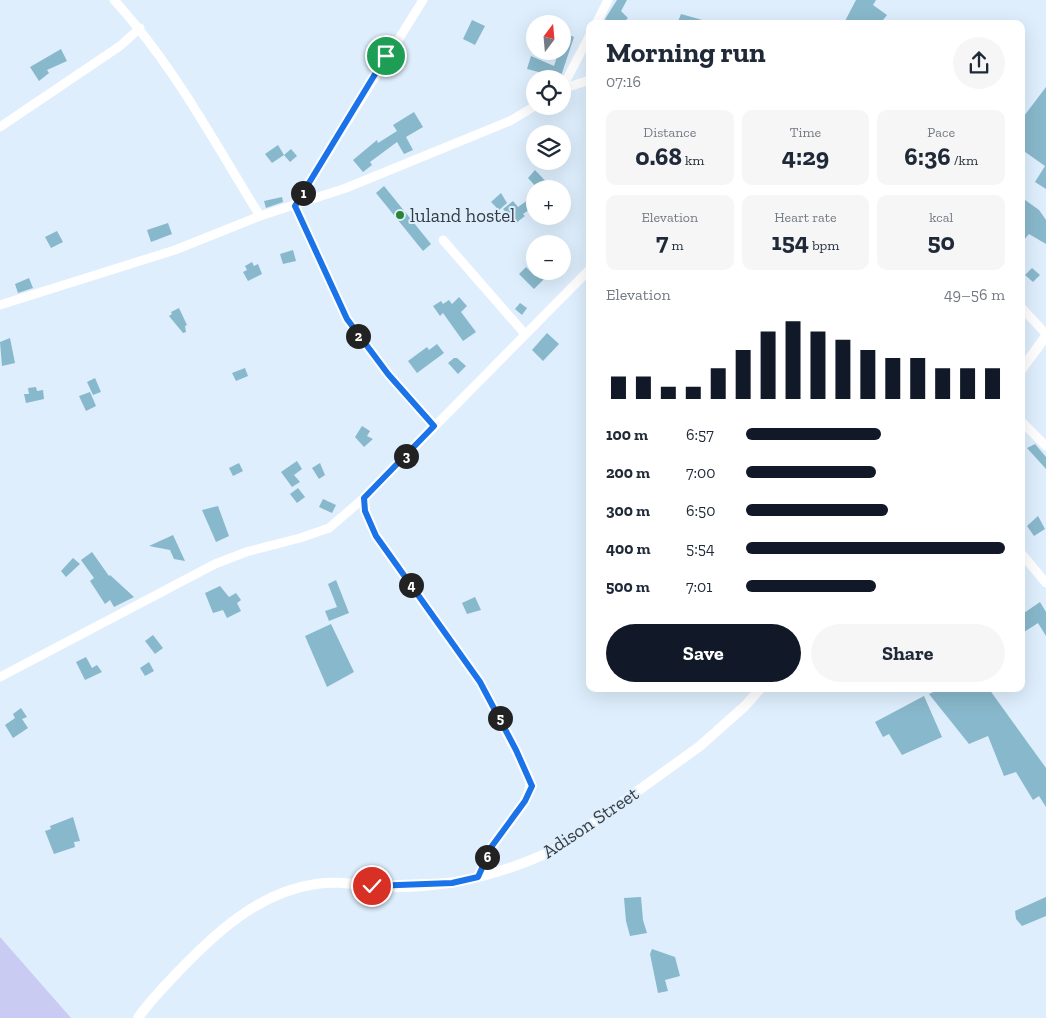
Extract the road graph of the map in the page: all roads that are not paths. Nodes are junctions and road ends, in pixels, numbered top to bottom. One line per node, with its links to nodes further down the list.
1 (114, 0): 5 (street)
2 (423, 0): 12 (street)
3 (608, 0): 4 (street)
4 (598, 20)
5 (140, 28): 11 (street); 13 (street)
6 (586, 43): 7 (street)
7 (571, 71)
8 (586, 81): 9 (street)
9 (571, 85)
10 (526, 111): 12 (street)
11 (0, 127)
12 (295, 206): 13 (street); 22 (street)
13 (260, 216): 16 (street)
14 (443, 240): 18 (street)
15 (586, 273): 18 (street)
16 (0, 305)
17 (1025, 311): 19 (street)
18 (525, 334): 22 (street)
19 (1046, 335): 20 (street)
20 (1025, 364)
21 (1025, 425): 23 (street)
22 (434, 426): 24 (street)
23 (1046, 446)
24 (364, 498): 27 (street); 29 (street)
25 (1025, 558): 26 (street)
26 (1046, 583)
27 (0, 677)
28 (757, 692): 29 (street, Adison Street)
29 (478, 877): 30 (street, Adison Street)
30 (138, 1018)

